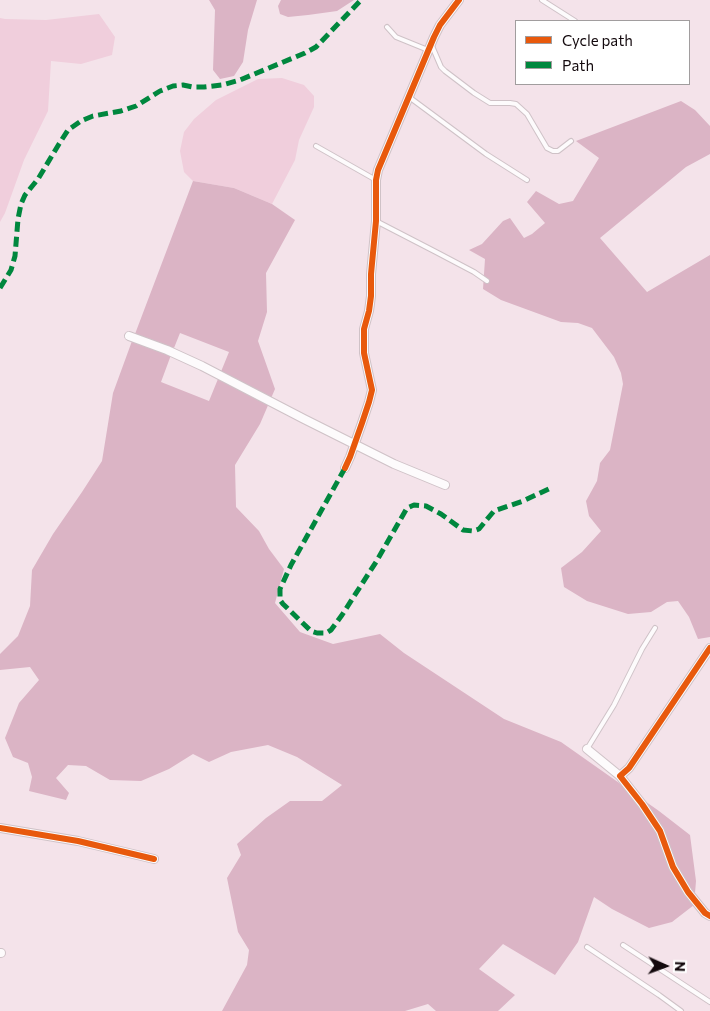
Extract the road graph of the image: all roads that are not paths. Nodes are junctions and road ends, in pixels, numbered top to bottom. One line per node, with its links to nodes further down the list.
1 (459, 0): 5 (street)
2 (542, 0): 3 (lane)
3 (573, 20)
4 (387, 27): 5 (lane)
5 (430, 47): 6 (street); 7 (lane)
6 (409, 97): 9 (street); 10 (lane)
7 (571, 141)
8 (316, 146): 9 (lane)
9 (376, 180): 11 (street)
10 (526, 180)
11 (376, 221): 12 (lane); 14 (street)
12 (487, 281)
13 (129, 336): 14 (street)
14 (355, 444): 15 (street); 16 (street)
15 (345, 468)
16 (445, 484)
17 (655, 628): 19 (lane)
18 (710, 648): 20 (street)
19 (588, 749): 20 (street)
20 (620, 776): 23 (street)
21 (0, 828): 22 (street)
22 (154, 859)
23 (710, 916)
24 (623, 945): 26 (lane)
25 (587, 947): 27 (lane)
26 (710, 1002)
27 (681, 1011)

